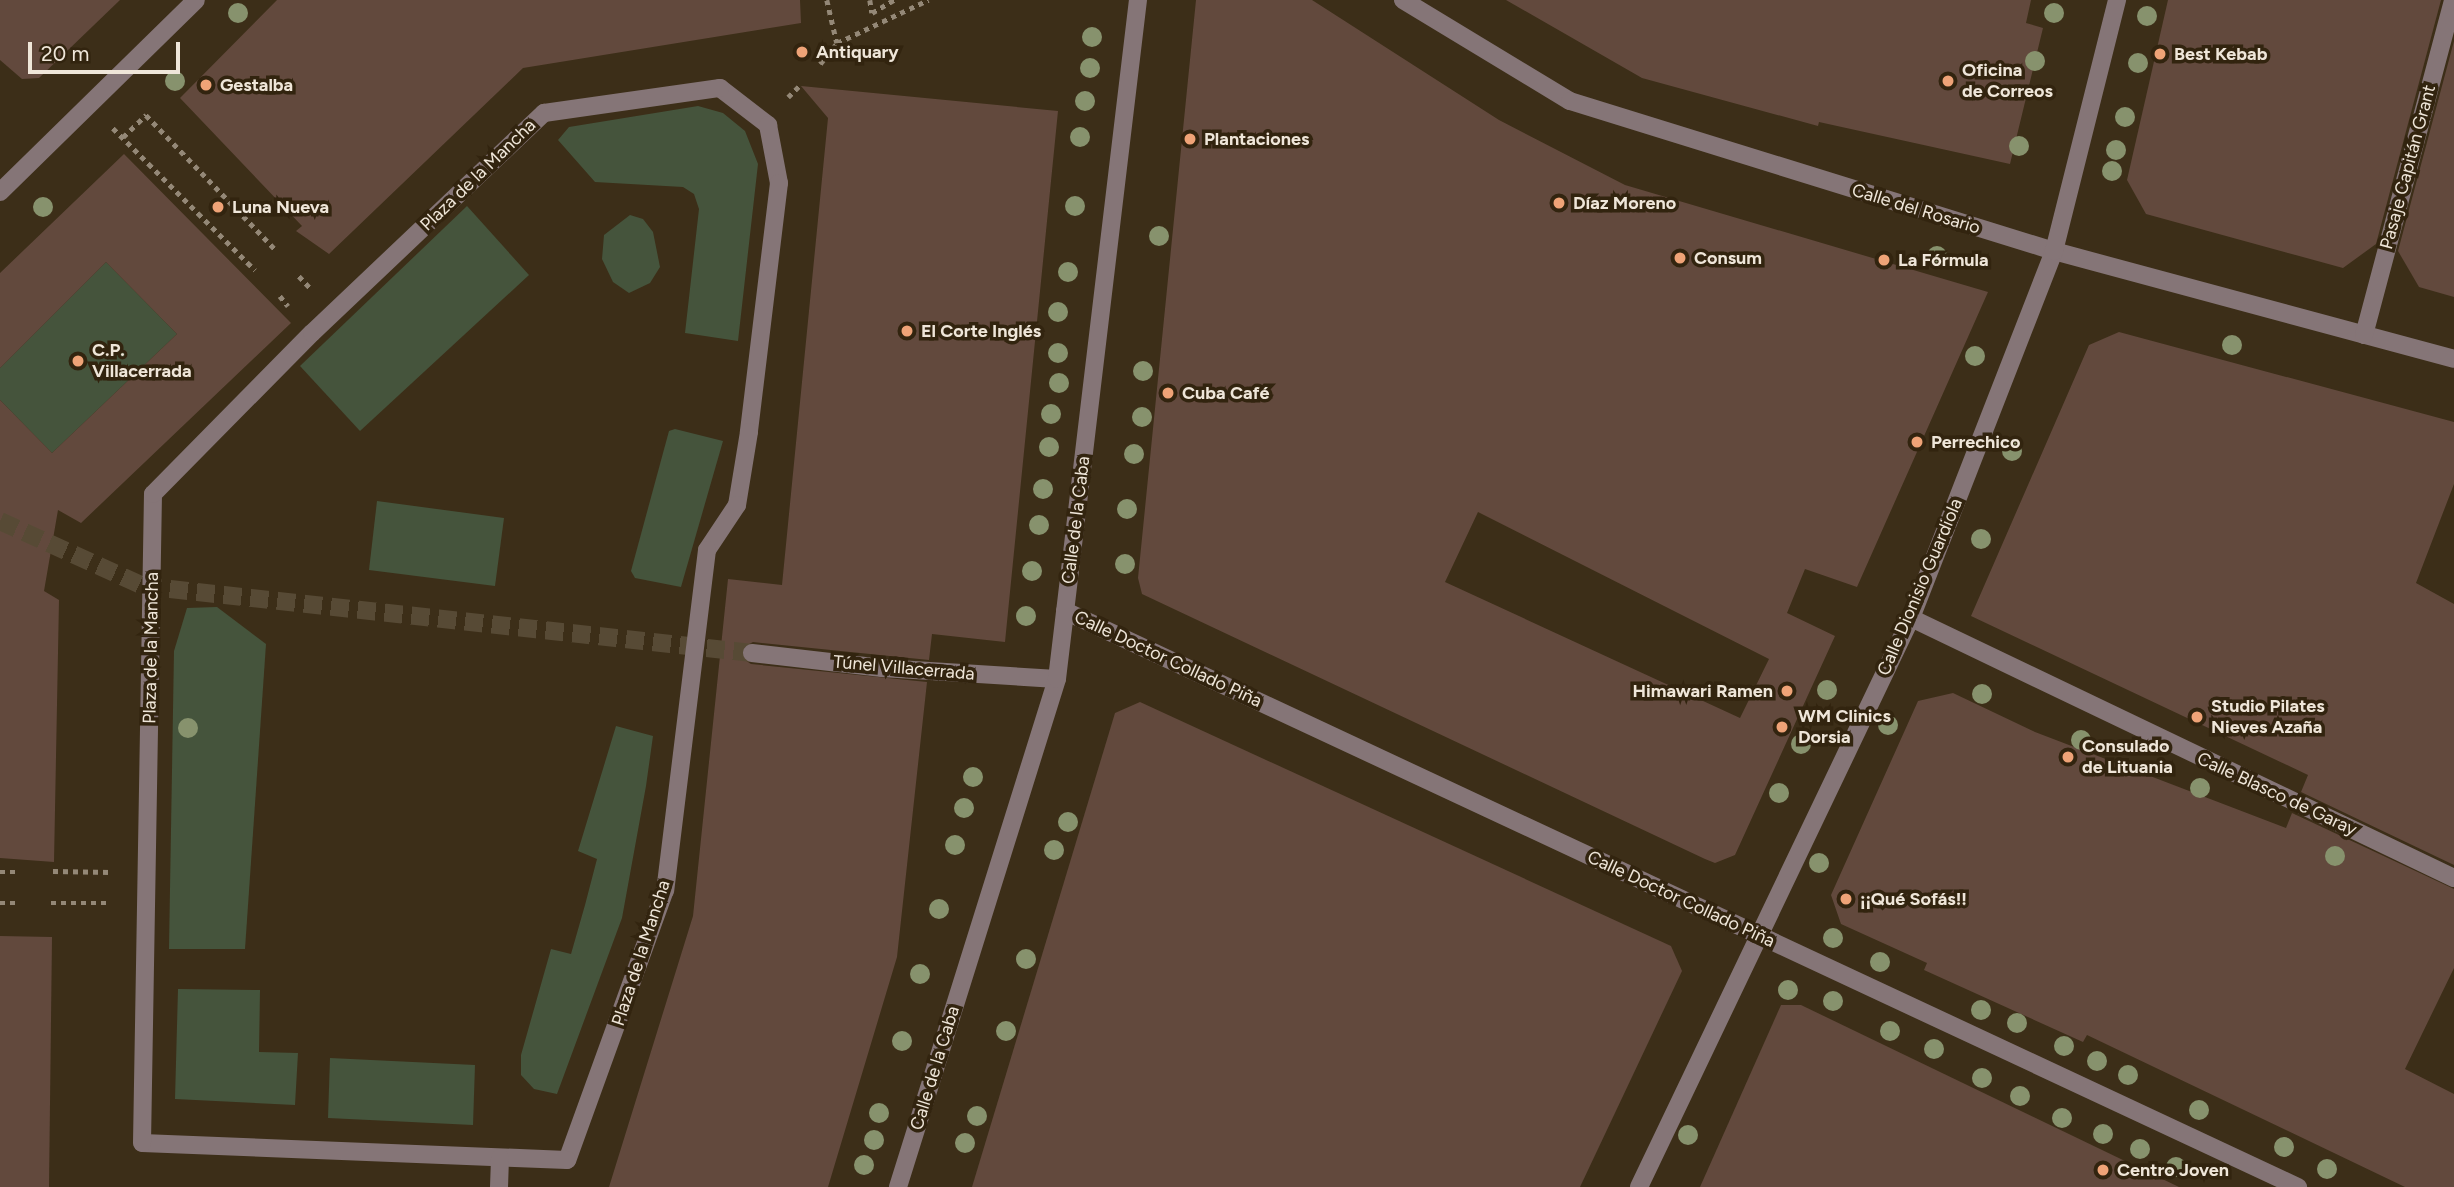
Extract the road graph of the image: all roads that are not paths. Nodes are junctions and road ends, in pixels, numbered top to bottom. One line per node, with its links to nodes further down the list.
1 (196, 0): 6 (street)
2 (1138, 0): 10 (street, Calle de la Caba)
3 (1403, 0): 7 (street, Calle del Rosario)
4 (2117, 0): 7 (street, Calle Dionisio Guardiola)
5 (2453, 0): 8 (street, Pasaje Capitán Grant)
6 (0, 192)
7 (2054, 251): 8 (street, Calle del Rosario); 11 (street, Calle Dionisio Guardiola)
8 (2364, 335): 9 (street, Calle del Rosario)
9 (2454, 359)
10 (1065, 611): 13 (street, Calle de la Caba); 15 (street, Calle Doctor Collado Piña)
11 (1911, 618): 14 (street, Calle Blasco de Garay); 15 (street, Calle Dionisio Guardiola)
12 (752, 653): 13 (street, Túnel Villacerrada)
13 (1057, 679): 18 (street, Calle de la Caba)
14 (2454, 878)
15 (1757, 934): 19 (street, Calle Dionisio Guardiola); 20 (street, Calle Doctor Collado Piña)
16 (500, 1158): 16 (street, Plaza de la Mancha); 17 (street)
17 (499, 1187)
18 (898, 1187)
19 (1639, 1187)
20 (2298, 1187)

